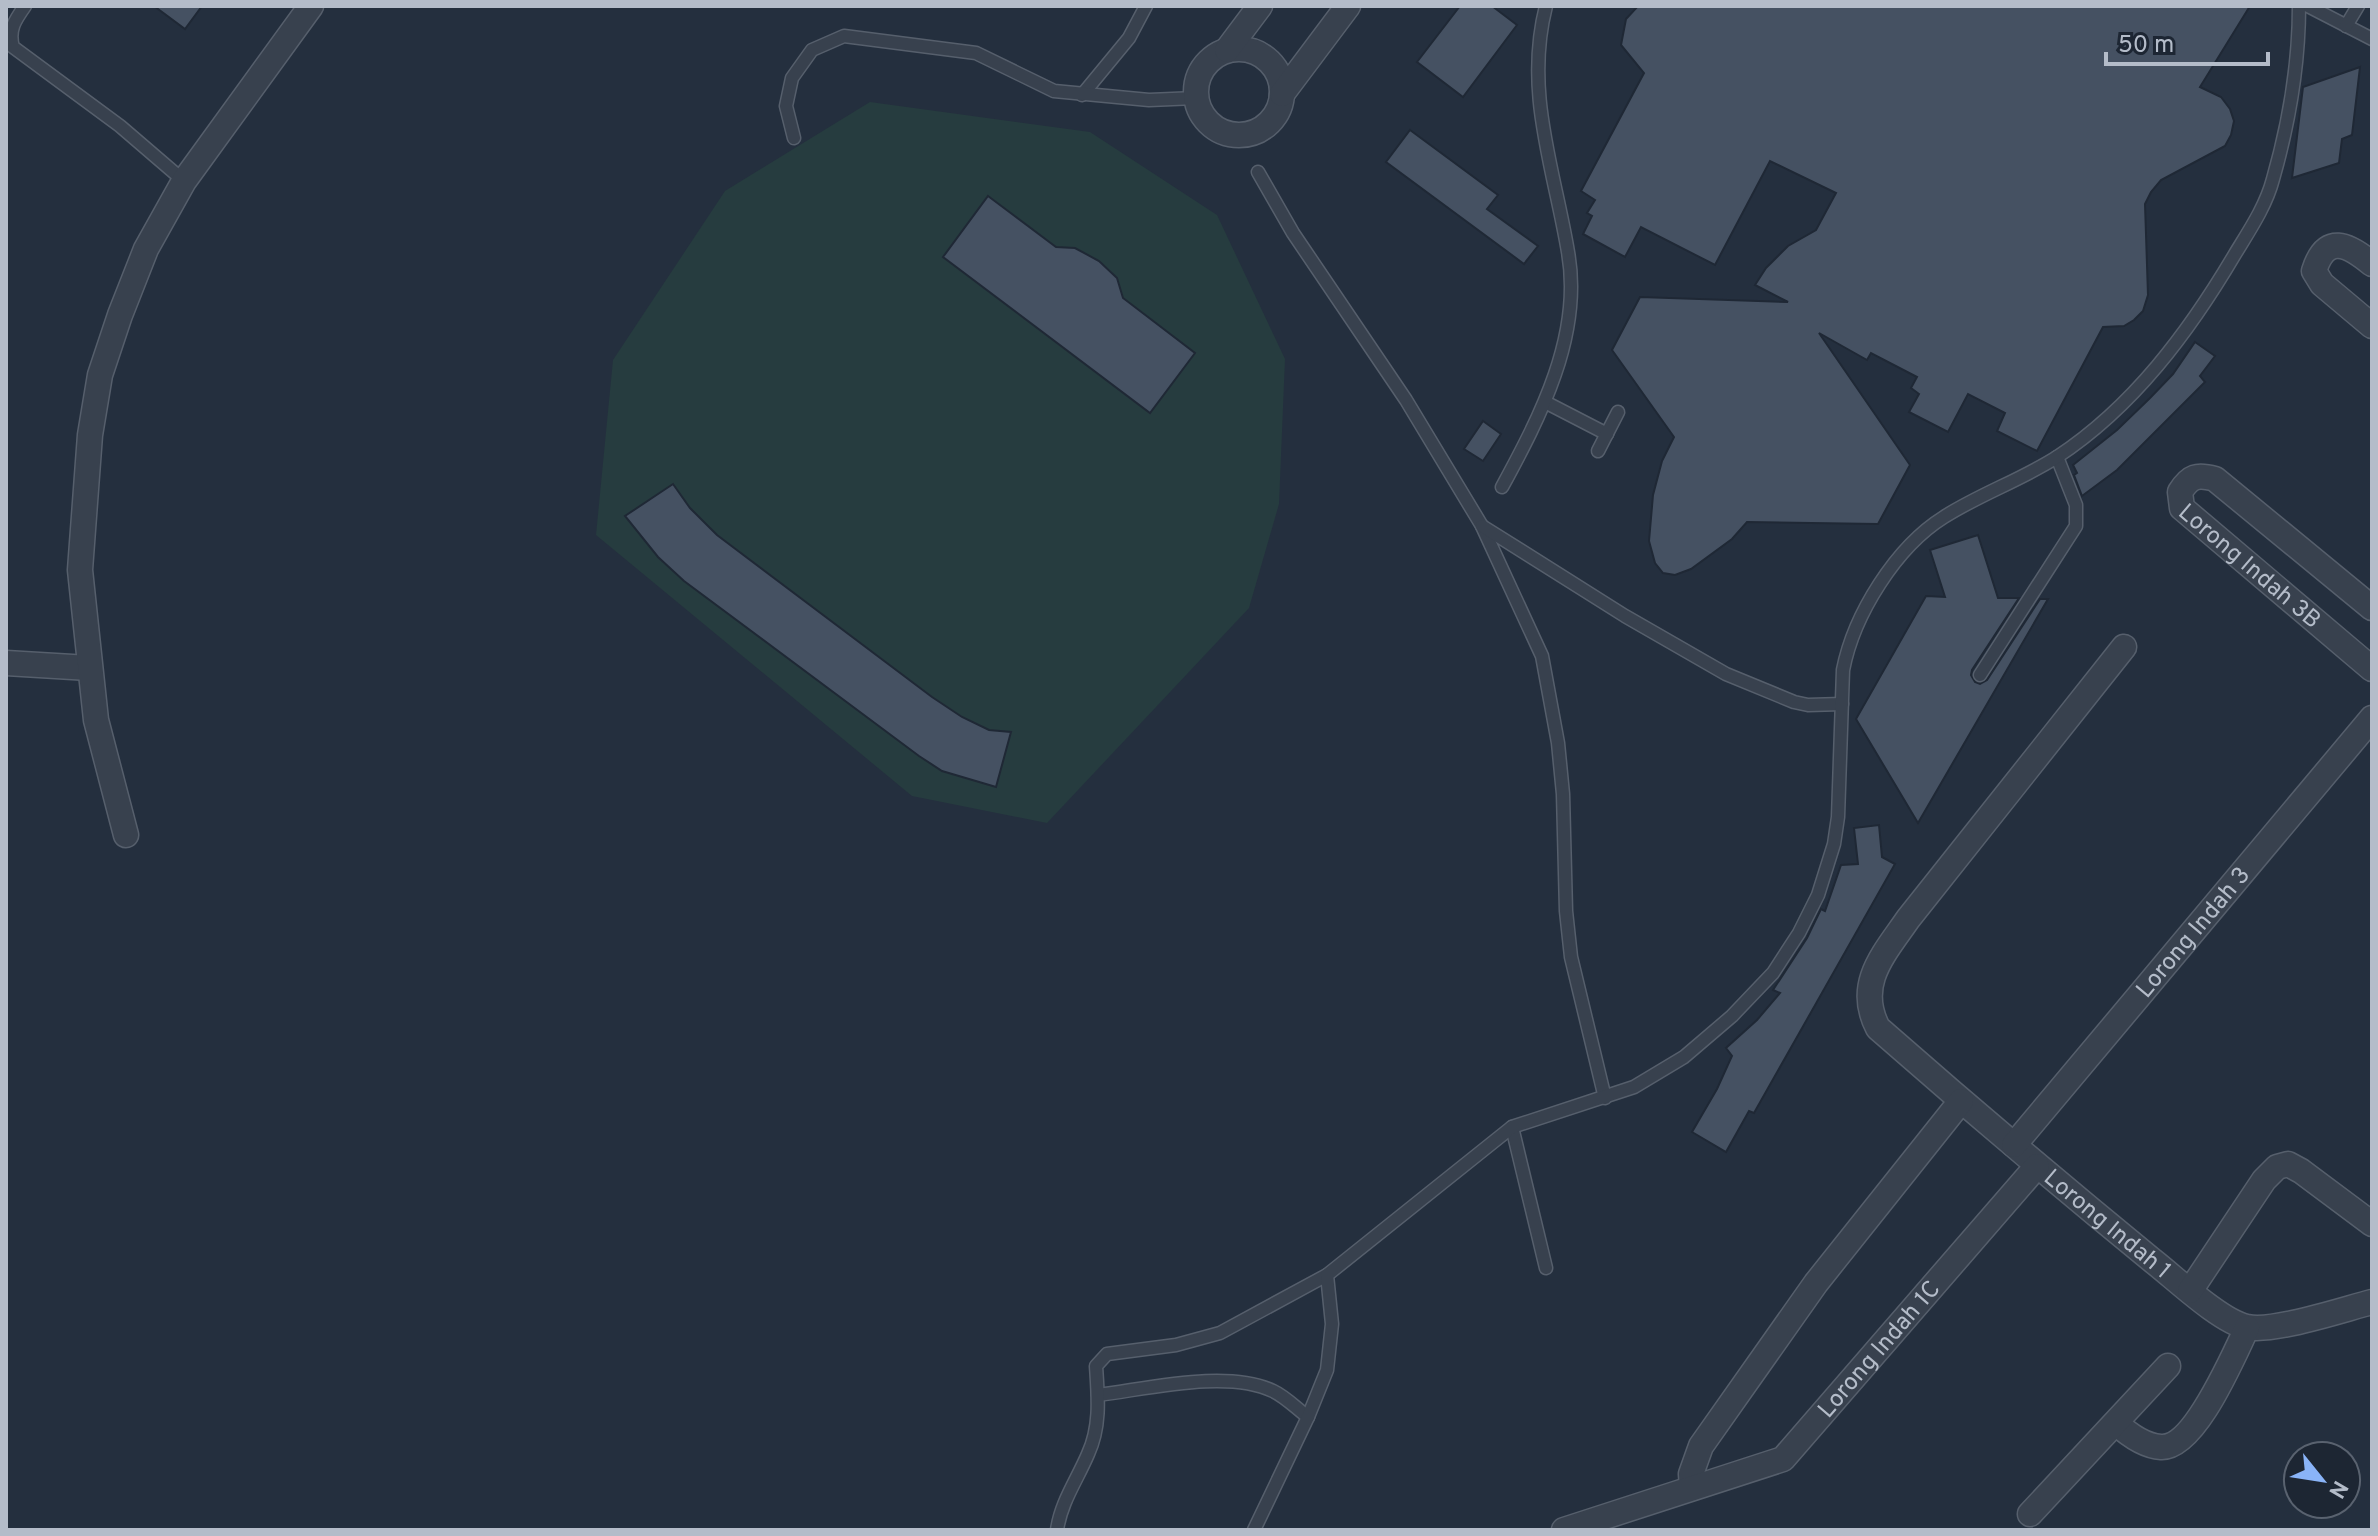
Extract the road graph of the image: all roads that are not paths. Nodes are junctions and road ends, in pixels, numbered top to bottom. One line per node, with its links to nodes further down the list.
1 (25, 6): 18 (lane)
2 (311, 6): 18 (street)
3 (1146, 6): 14 (lane)
4 (1260, 6): 12 (street)
5 (1348, 6): 13 (street)
6 (1546, 6): 21 (lane)
7 (2299, 6): 25 (lane)
8 (2308, 6): 10 (lane)
9 (2358, 6): 10 (lane)
10 (2346, 26): 11 (lane)
11 (2372, 39)
12 (1227, 50): 13 (street); 15 (street)
13 (1282, 94): 15 (street)
14 (1082, 95): 15 (lane); 16 (lane)
15 (1196, 98)
16 (794, 138)
17 (1258, 172): 27 (lane)
18 (184, 181): 31 (street)
19 (2372, 264): 20 (street)
20 (2372, 326)
21 (1545, 402): 23 (lane); 26 (lane)
22 (1618, 412): 23 (lane)
23 (1607, 434): 24 (lane)
24 (1598, 451)
25 (2057, 457): 33 (lane); 34 (lane)
26 (1502, 487)
27 (1482, 526): 34 (lane); 37 (lane)
28 (2372, 608): 32 (street, Lorong Indah 3B)
29 (2124, 647): 38 (street, Lorong Indah 1)
30 (6, 663): 31 (street)
31 (89, 668): 36 (street)
32 (2372, 669)
33 (1980, 675)
34 (1842, 704): 37 (lane)
35 (2372, 718): 40 (street, Lorong Indah 3)
36 (126, 835)
37 (1605, 1098): 39 (lane)
38 (1961, 1101): 40 (street, Lorong Indah 1); 52 (street)
39 (1512, 1127): 43 (lane); 44 (lane)
40 (2014, 1145): 41 (street, Lorong Indah 1)
41 (2037, 1166): 45 (street, Lorong Indah 1); 52 (street, Lorong Indah 1C)
42 (2372, 1224): 45 (street)
43 (1546, 1268)
44 (1327, 1275): 49 (lane); 50 (lane)
45 (2190, 1291): 47 (street, Lorong Indah 1)
46 (2372, 1302): 47 (street)
47 (2247, 1328): 51 (street)
48 (2168, 1366): 51 (street)
49 (1098, 1395): 50 (lane); 54 (lane)
50 (1308, 1417): 55 (lane)
51 (2116, 1423): 53 (street)
52 (1692, 1488): 56 (street, Lorong Indah 1C)
53 (2030, 1514)
54 (1057, 1530)
55 (1254, 1530)
56 (1564, 1530)

